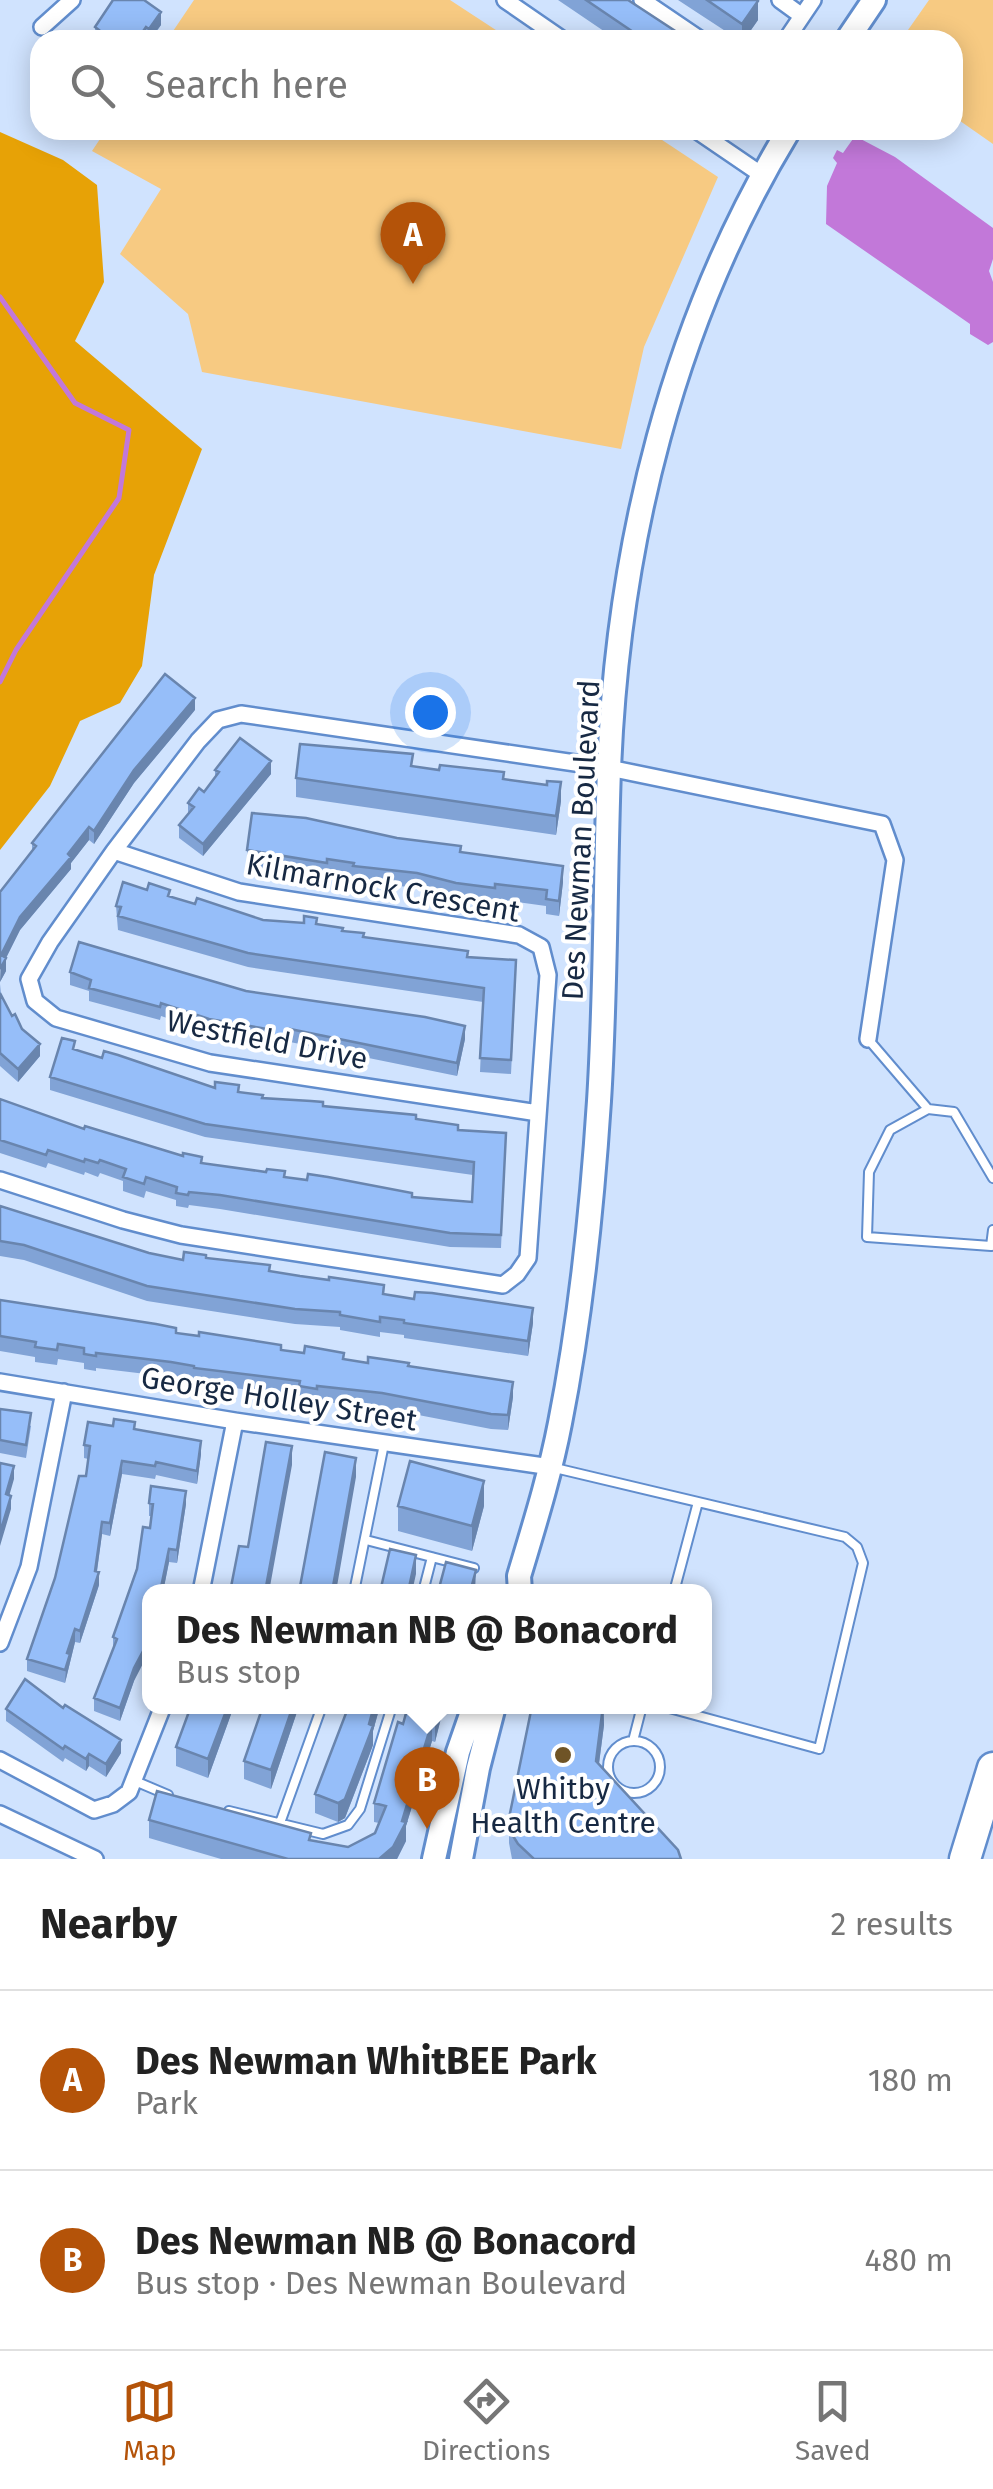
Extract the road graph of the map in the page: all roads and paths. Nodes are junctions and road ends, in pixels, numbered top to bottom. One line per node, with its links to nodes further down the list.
1 (72, 0): 8 (street)
2 (504, 0): 9 (street)
3 (642, 0): 10 (street)
4 (780, 0): 7 (street)
5 (813, 0): 7 (street)
6 (874, 0): 12 (street)
7 (802, 16): 11 (street)
8 (42, 26)
9 (548, 30)
10 (686, 30)
11 (793, 30)
12 (854, 30)
13 (711, 140): 15 (street)
14 (783, 140): 15 (street, Des Newman Boulevard)
15 (762, 175): 16 (street, Des Newman Boulevard)
16 (609, 768): 17 (street, Westfield Drive); 18 (street, Westfield Drive); 28 (street, Des Newman Boulevard)
17 (114, 852): 20 (street, Kilmarnock Crescent); 20 (street, Westfield Drive)
18 (868, 1039): 19 (lane)
19 (928, 1110): 21 (lane); 23 (lane)
20 (538, 1113): 22 (street)
21 (993, 1178)
22 (0, 1180)
23 (993, 1230)
24 (0, 1382): 25 (street, George Holley Street)
25 (64, 1392): 26 (street, George Holley Street); 38 (street)
26 (235, 1421): 27 (street, George Holley Street); 33 (street)
27 (384, 1444): 28 (street, George Holley Street); 30 (lane)
28 (550, 1467): 29 (lane); 36 (street, Des Newman Boulevard)
29 (698, 1502): 37 (lane); 45 (lane)
30 (366, 1540): 31 (lane); 34 (lane)
31 (432, 1557): 32 (lane); 35 (lane)
32 (474, 1568)
33 (203, 1584)
34 (356, 1584)
35 (426, 1584)
36 (517, 1584)
37 (676, 1584)
38 (0, 1643)
39 (160, 1714): 49 (street)
40 (319, 1714): 53 (lane)
41 (390, 1714): 53 (lane)
42 (471, 1714): 55 (street)
43 (492, 1714): 56 (street)
44 (640, 1714): 46 (lane)
45 (691, 1714)
46 (632, 1741): 46 (lane)
47 (0, 1760): 49 (street)
48 (993, 1768): 57 (highway)
49 (135, 1781): 50 (lane)
50 (172, 1797)
51 (218, 1809): 53 (lane)
52 (0, 1814): 54 (street)
53 (280, 1823)
54 (96, 1859)
55 (434, 1859)
56 (461, 1859)
57 (965, 1859)

